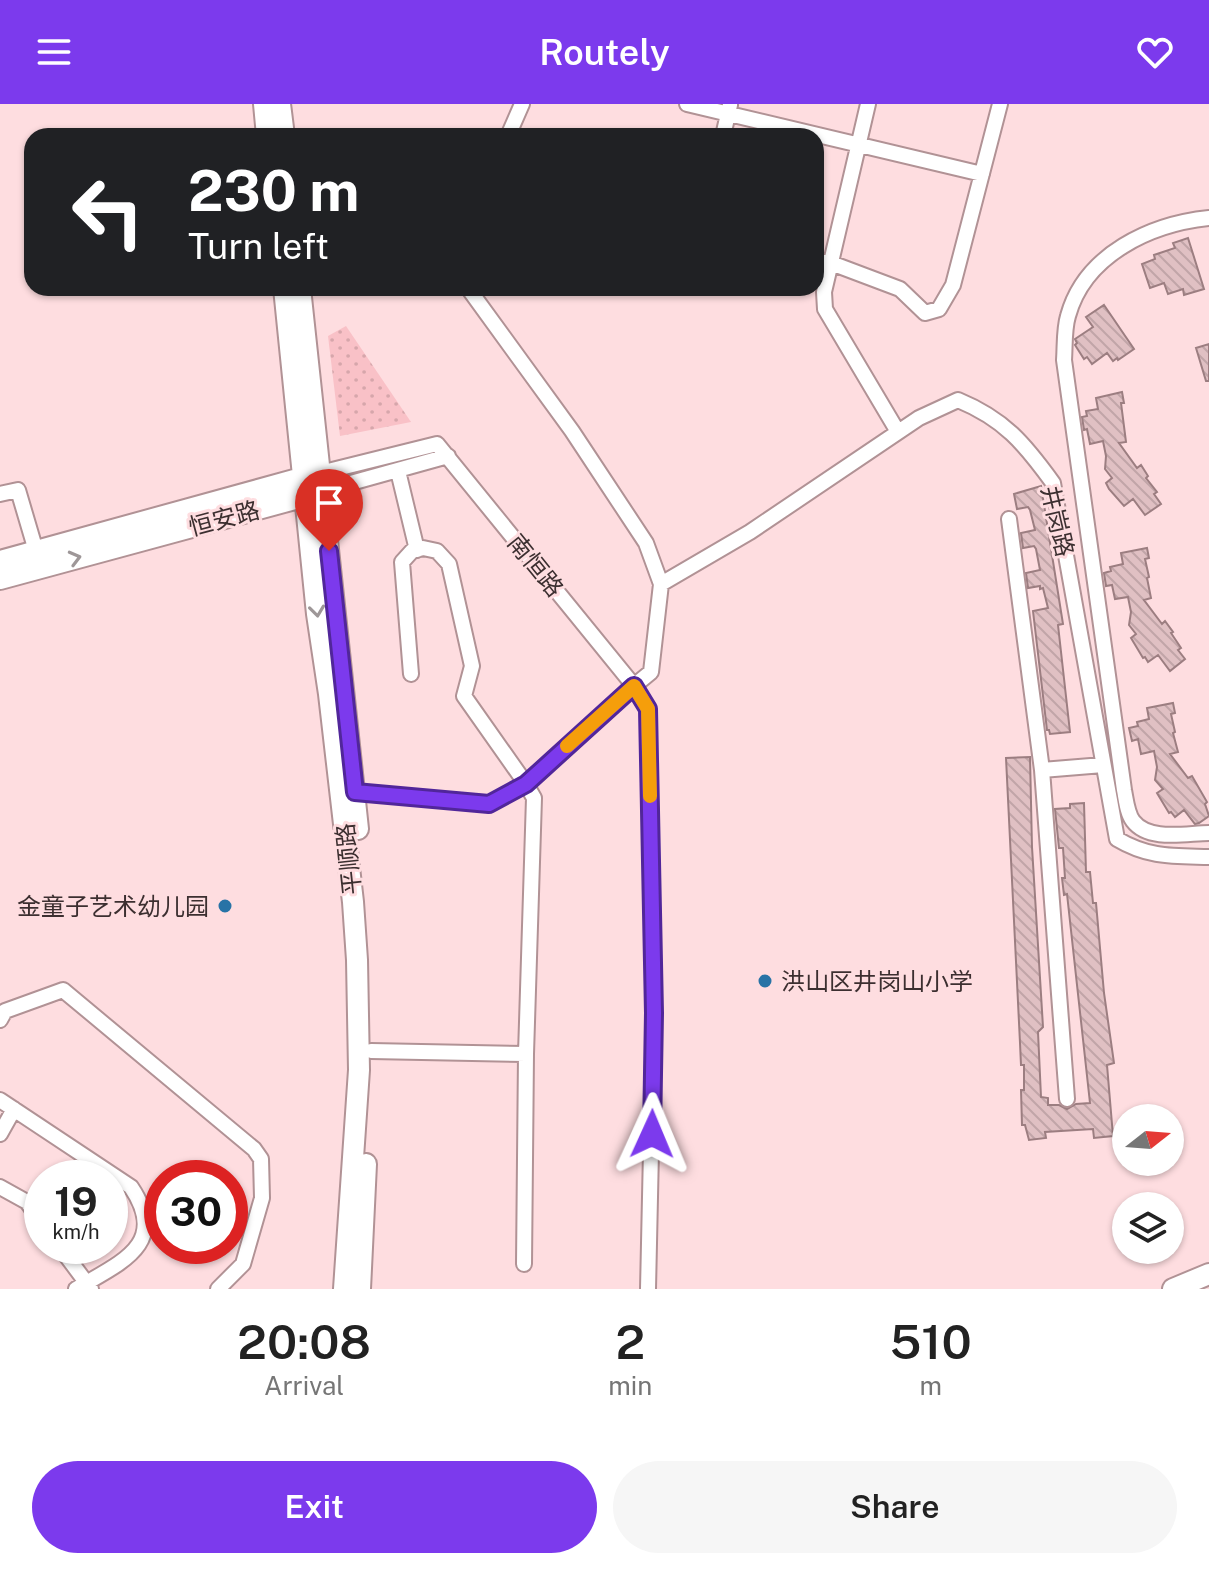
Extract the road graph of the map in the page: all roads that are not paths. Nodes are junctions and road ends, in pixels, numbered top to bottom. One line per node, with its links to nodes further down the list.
1 (264, 104): 8 (main road)
2 (280, 104): 9 (main road)
3 (522, 104): 10 (street)
4 (687, 104): 7 (street)
5 (868, 104): 14 (street)
6 (1000, 104): 15 (street)
7 (730, 108): 11 (street); 12 (street)
8 (266, 128)
9 (283, 128)
10 (512, 128)
11 (725, 128)
12 (804, 128)
13 (824, 134): 14 (street)
14 (859, 143): 15 (street); 17 (street)
15 (982, 174): 18 (street)
16 (1209, 218): 41 (street)
17 (824, 259)
18 (824, 262)
19 (824, 292): 23 (street)
20 (285, 296): 27 (main road, 平顺路)
21 (301, 296): 27 (main road, 平顺路)
22 (474, 296): 34 (street)
23 (898, 432): 34 (street, 井岗路); 37 (street, 井岗路)
24 (437, 444): 25 (street, 南恒路); 27 (street, 恒安路)
25 (448, 456): 26 (street, 恒安路); 36 (street, 南恒路)
26 (398, 471): 27 (street, 恒安路); 30 (street)
27 (313, 484): 31 (main road, 恒安路); 33 (main road, 恒安路, one-way to 27); 40 (main road, 平顺路); 58 (main road, 平顺路, one-way to 58)
28 (0, 494): 31 (street)
29 (1009, 519): 38 (street)
30 (417, 550): 35 (street); 39 (street)
31 (36, 551): 32 (main road, 恒安路)
32 (0, 561)
33 (0, 579)
34 (661, 584): 36 (street)
35 (411, 674)
36 (634, 686): 39 (street); 60 (street, 南恒路)
37 (1103, 765): 38 (street); 42 (street, 井岗路)
38 (1042, 770): 46 (street)
39 (526, 784): 40 (street); 45 (street)
40 (355, 792): 44 (main road, 平顺路)
41 (1209, 833)
42 (1209, 857)
43 (0, 1020): 57 (street)
44 (371, 1051): 45 (street); 59 (main road, 平顺路)
45 (526, 1054): 53 (street)
46 (1067, 1099)
47 (0, 1100): 48 (street)
48 (14, 1109): 49 (street); 56 (street)
49 (0, 1134)
50 (0, 1187): 51 (street)
51 (24, 1200)
52 (70, 1264): 56 (street)
53 (524, 1264)
54 (1209, 1274): 61 (main road)
55 (1209, 1285): 62 (main road)
56 (85, 1287)
57 (218, 1289)
58 (344, 1289)
59 (360, 1289)
60 (648, 1289)
61 (1173, 1289)
62 (1200, 1289)

